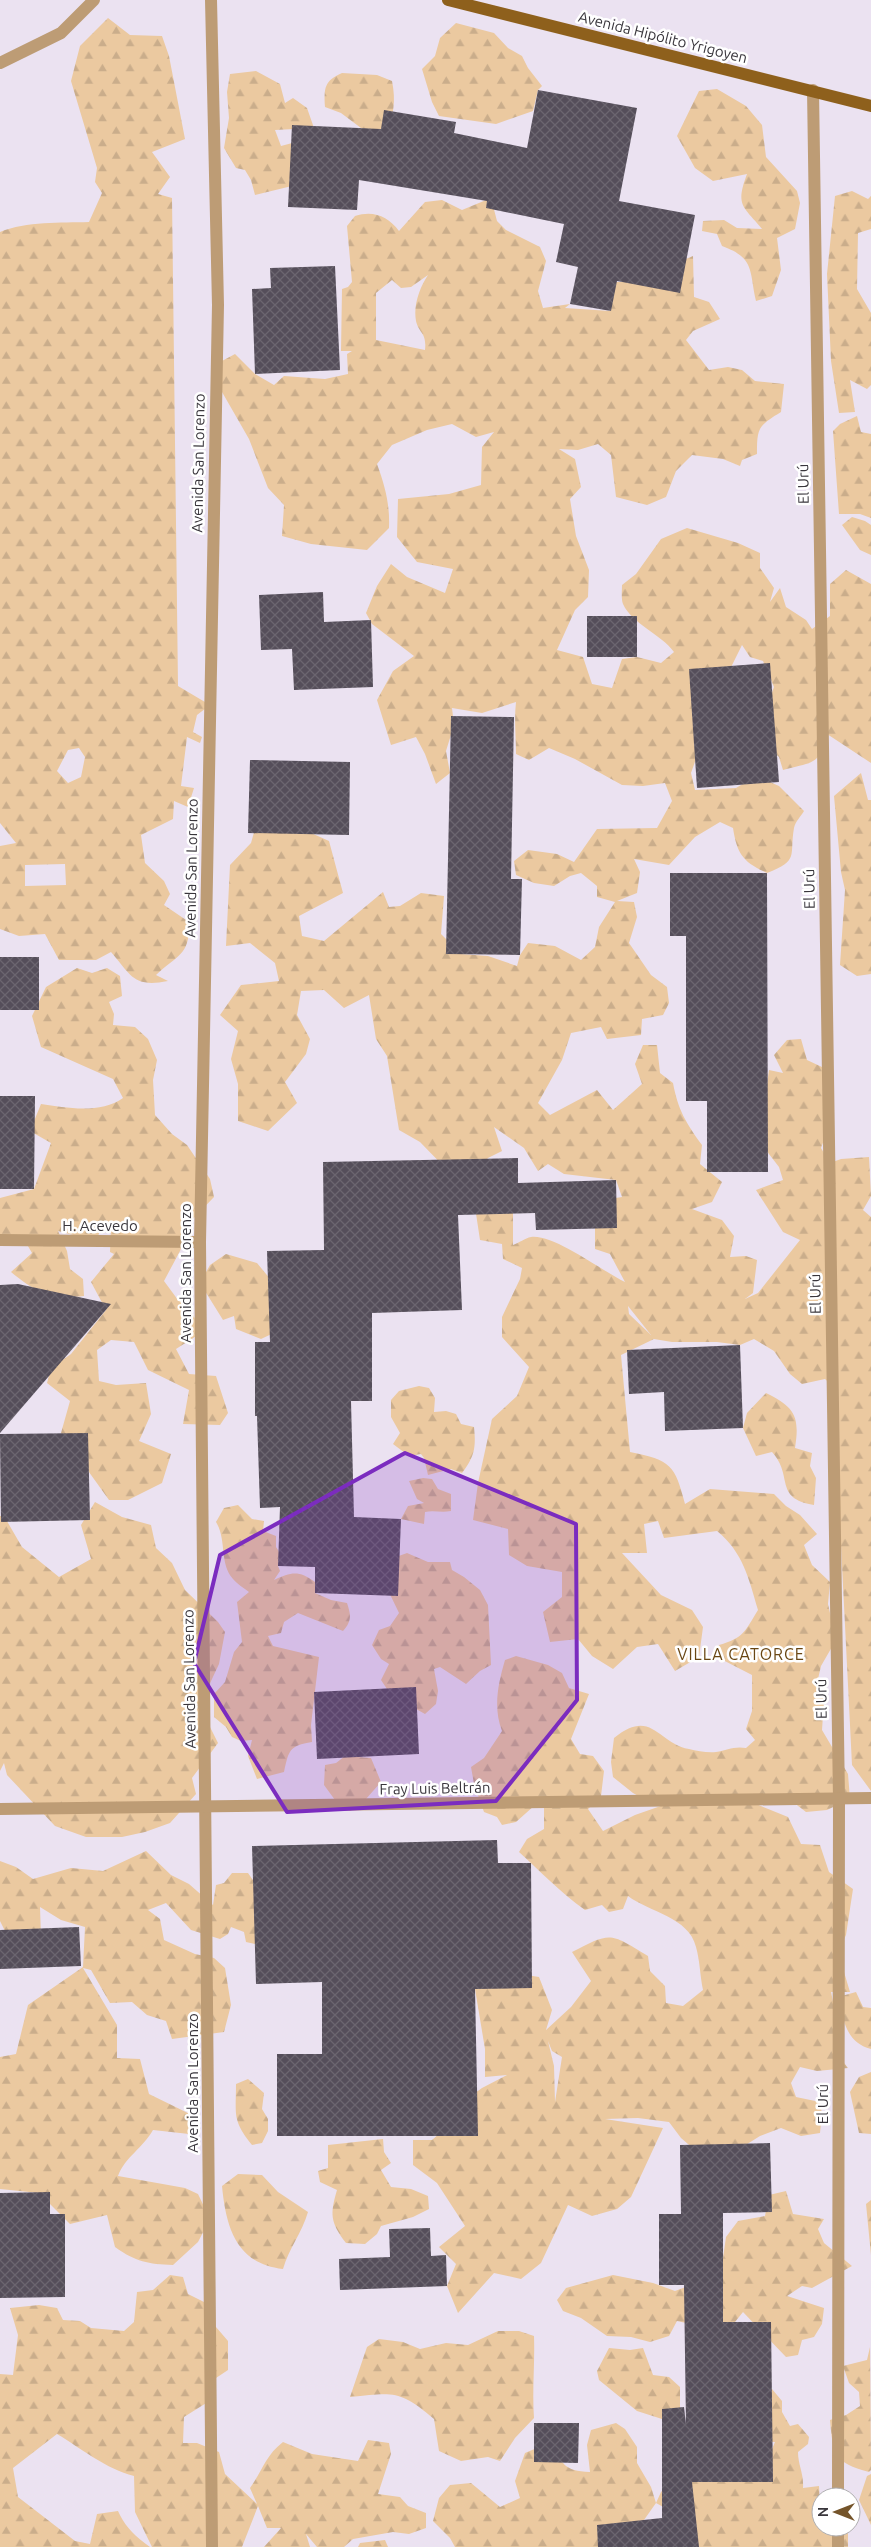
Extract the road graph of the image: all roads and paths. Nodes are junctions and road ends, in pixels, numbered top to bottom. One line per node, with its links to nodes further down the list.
1 (94, 0): 4 (street)
2 (212, 0): 8 (street, Avenida San Lorenzo)
3 (448, 0): 5 (main road, Avenida Hipólito Yrigoyen)
4 (0, 64)
5 (813, 90): 6 (main road, Avenida Hipólito Yrigoyen); 9 (street, El Urú)
6 (871, 106)
7 (0, 1240): 8 (street, H. Acevedo)
8 (200, 1242): 11 (street, Avenida San Lorenzo)
9 (839, 1798): 10 (street, Fray Luis Beltrán); 11 (street, Fray Luis Beltrán); 13 (street, El Urú)
10 (871, 1798)
11 (206, 1808): 12 (street, Fray Luis Beltrán); 14 (street, Avenida San Lorenzo)
12 (0, 1809)
13 (838, 2487)
14 (212, 2547)

